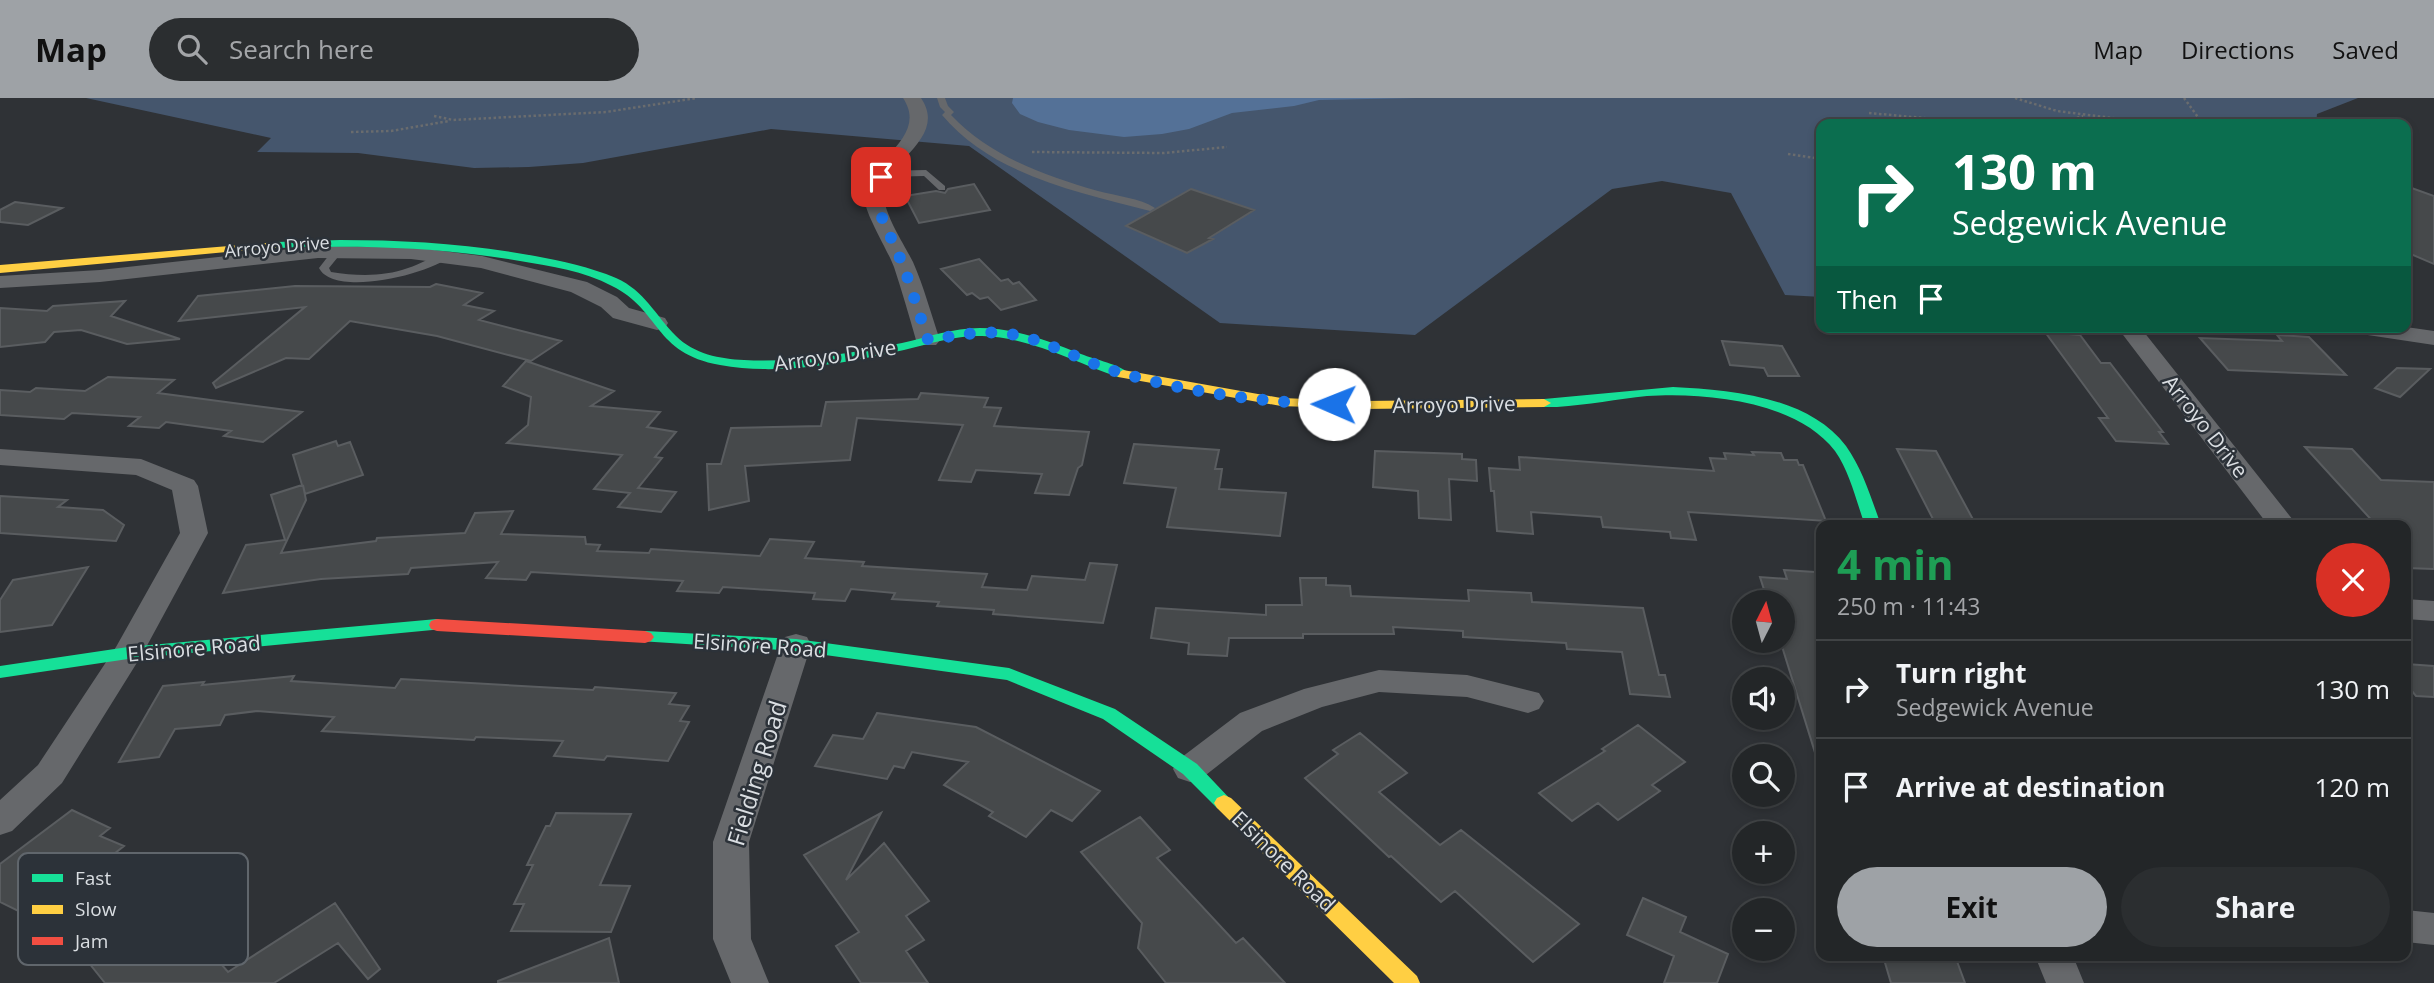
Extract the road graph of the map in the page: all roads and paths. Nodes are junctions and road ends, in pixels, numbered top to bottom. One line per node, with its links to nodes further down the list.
1 (697, 98): 13 (path)
2 (912, 98): 19 (street)
3 (941, 98): 21 (lane)
4 (2015, 98): 7 (path)
5 (2185, 98): 12 (path)
6 (1869, 113): 9 (path)
7 (2092, 115): 10 (path); 11 (path)
8 (434, 116): 13 (path)
9 (1934, 119)
10 (2073, 119)
11 (2121, 119)
12 (2200, 119)
13 (453, 120): 14 (path)
14 (351, 132)
15 (1227, 147): 16 (path)
16 (1027, 151)
17 (1788, 155): 18 (path)
18 (1816, 158)
19 (884, 174): 20 (lane); 29 (street)
20 (942, 188)
21 (1150, 208)
22 (0, 269): 24 (street, Arroyo Drive)
23 (0, 282): 24 (street, Arroyo Drive)
24 (588, 282): 25 (street, Arroyo Drive)
25 (657, 323): 29 (street, Arroyo Drive)
26 (2134, 333): 32 (street, Arroyo Drive)
27 (2401, 333): 28 (street)
28 (2434, 338)
29 (928, 340): 31 (street, Arroyo Drive)
30 (0, 457): 36 (street)
31 (1870, 520)
32 (2279, 520)
33 (2411, 609): 34 (street)
34 (2434, 611)
35 (796, 645): 36 (street, Elsinore Road); 39 (street, Elsinore Road); 44 (street, Fielding Road)
36 (128, 653): 37 (street, Elsinore Road); 40 (street)
37 (0, 672)
38 (1528, 701): 39 (street)
39 (1190, 769): 45 (street, Elsinore Road)
40 (0, 821)
41 (2411, 927): 42 (street)
42 (2434, 929)
43 (2056, 961): 46 (street)
44 (750, 983)
45 (1409, 983)
46 (2065, 983)

